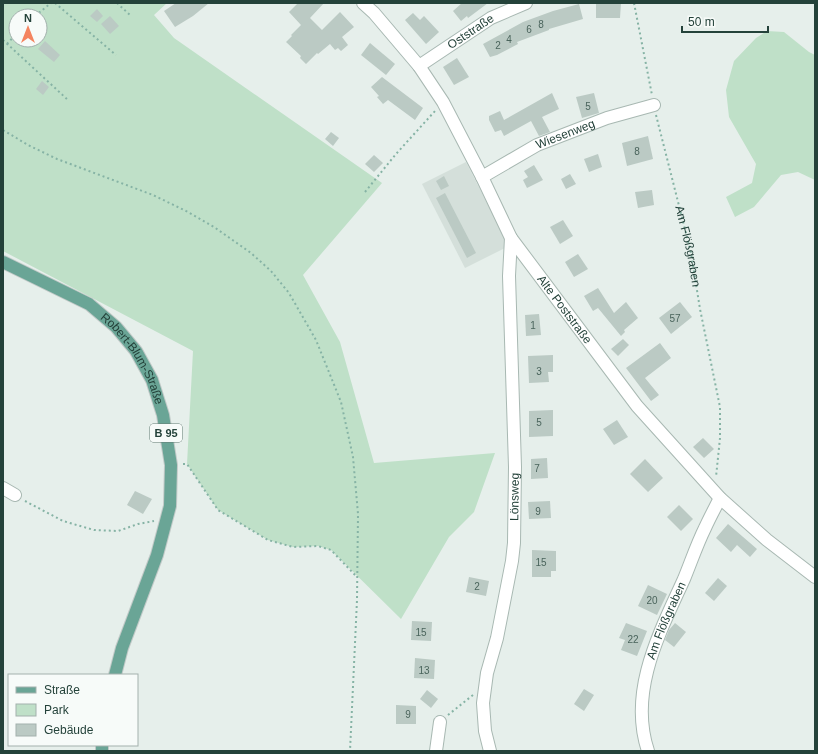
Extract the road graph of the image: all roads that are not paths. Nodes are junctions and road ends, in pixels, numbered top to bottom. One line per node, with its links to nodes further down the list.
1 (363, 3): 3 (street, Alte Poststraße)
2 (526, 3): 3 (street, Oststraße)
3 (419, 66): 5 (street, Alte Poststraße)
4 (654, 105): 5 (street, Wiesenweg)
5 (482, 177): 6 (street, Alte Poststraße)
6 (511, 238): 10 (street, Alte Poststraße); 15 (street, Lönsweg)
7 (3, 262): 12 (main road, Robert-Blum-Straße / B 95)
8 (3, 488): 9 (street)
9 (15, 495)
10 (718, 495): 11 (street, Alte Poststraße); 16 (street, Am Flößgraben)
11 (815, 577)
12 (115, 674)
13 (440, 722): 14 (street)
14 (436, 751)
15 (490, 751)
16 (648, 751)

